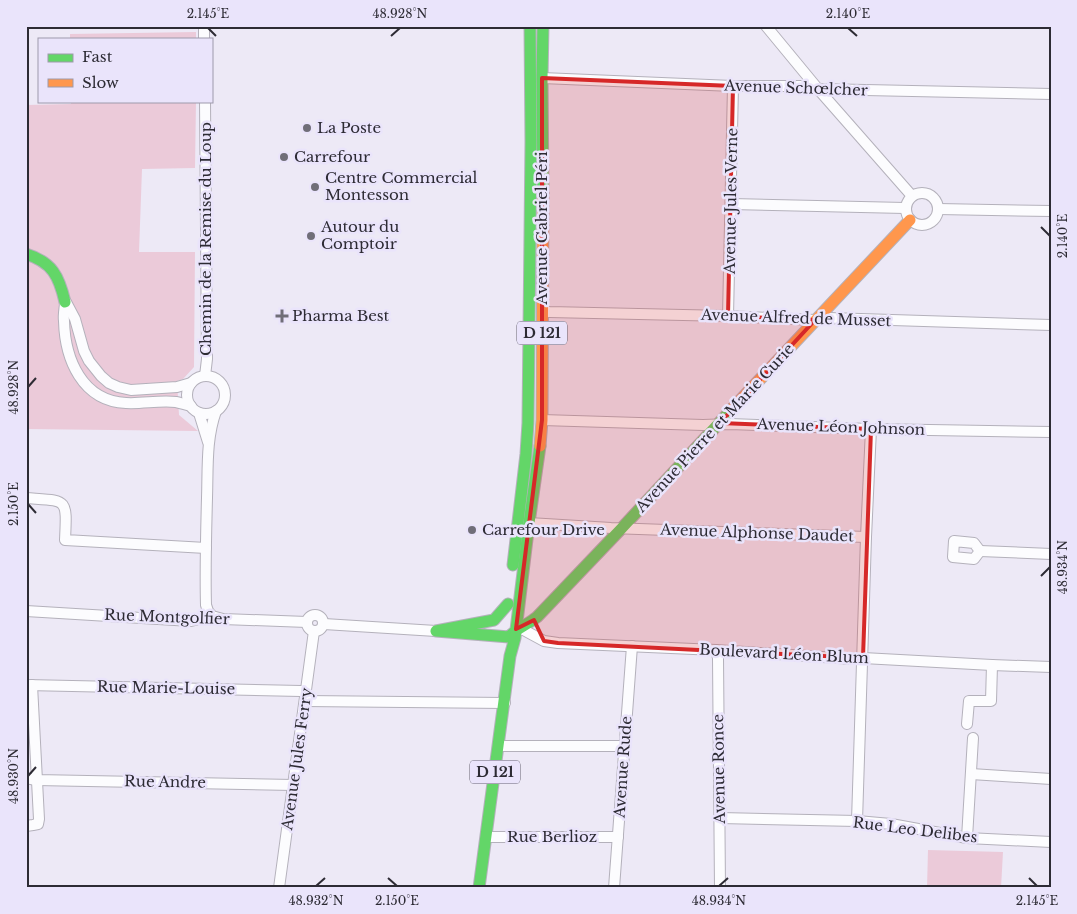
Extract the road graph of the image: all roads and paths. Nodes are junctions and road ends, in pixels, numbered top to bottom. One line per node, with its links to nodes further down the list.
1 (530, 26): 38 (main road, Avenue Gabriel Péri / D 121)
2 (543, 26): 4 (main road, Avenue Gabriel Péri / D 121)
3 (766, 26): 6 (street)
4 (542, 78): 5 (street, Avenue Schœlcher); 17 (main road, Avenue Gabriel Péri / D 121)
5 (733, 86): 6 (street, Avenue Schœlcher); 10 (street, Avenue Jules Verne)
6 (818, 89): 7 (street, Avenue Schœlcher); 9 (street)
7 (1051, 94)
8 (205, 102): 21 (street, Chemin de la Remise du Loup)
9 (912, 196): 11 (street); 12 (street)
10 (731, 204): 11 (street); 18 (street, Avenue Jules Verne)
11 (905, 208): 14 (street)
12 (938, 209): 13 (street); 14 (street)
13 (1051, 212)
14 (910, 220): 19 (main road, Avenue Pierre et Marie Curie)
15 (26, 254): 16 (main road)
16 (65, 302): 22 (street); 23 (street)
17 (542, 310): 18 (street, Avenue Alfred de Musset); 26 (main road, Avenue Gabriel Péri / D 121)
18 (728, 316): 19 (street, Avenue Alfred de Musset)
19 (815, 320): 20 (street, Avenue Alfred de Musset); 27 (main road, Avenue Pierre et Marie Curie)
20 (1051, 325)
21 (206, 376): 22 (street); 24 (street)
22 (191, 383): 23 (street)
23 (191, 406): 25 (street)
24 (216, 411): 25 (street); 30 (street)
25 (199, 413): 30 (street)
26 (542, 420): 27 (street, Avenue Léon Johnson); 32 (main road, Avenue Gabriel Péri / D 121)
27 (717, 424): 28 (street, Avenue Léon Johnson); 33 (main road, Avenue Pierre et Marie Curie)
28 (871, 429): 29 (street, Avenue Léon Johnson); 34 (street)
29 (1051, 432)
30 (208, 443): 35 (street)
31 (26, 498): 35 (street)
32 (529, 523): 33 (street, Avenue Alphonse Daudet); 46 (main road, Avenue Gabriel Péri / D 121)
33 (621, 529): 34 (street, Avenue Alphonse Daudet); 41 (main road, Avenue Pierre et Marie Curie)
34 (866, 537): 50 (street)
35 (206, 548): 40 (street)
36 (980, 551): 37 (street)
37 (1051, 554)
38 (508, 604): 45 (main road, Rue Montgolfier); 46 (main road, Avenue Gabriel Péri / D 121)
39 (26, 611): 40 (street, Rue Montgolfier)
40 (212, 616): 42 (street, Rue Montgolfier)
41 (537, 617): 46 (main road, Avenue Pierre et Marie Curie); 47 (street)
42 (307, 622): 43 (street, Rue Montgolfier); 44 (street)
43 (324, 624): 44 (street); 45 (street, Rue Montgolfier)
44 (314, 631): 54 (street, Avenue Jules Ferry)
45 (436, 631): 46 (main road, Rue Montgolfier)
46 (515, 633): 47 (street, Boulevard Léon Blum); 55 (main road, D 121)
47 (544, 641): 48 (street, Boulevard Léon Blum)
48 (632, 646): 49 (street, Boulevard Léon Blum); 59 (street, Avenue Rude)
49 (716, 650): 50 (street, Boulevard Léon Blum); 64 (street, Avenue Ronce)
50 (862, 658): 51 (street, Boulevard Léon Blum); 65 (street)
51 (992, 665): 52 (street, Boulevard Léon Blum); 56 (street)
52 (1051, 667)
53 (29, 685): 54 (street, Rue Marie-Louise); 61 (street)
54 (306, 697): 55 (street, Rue Marie-Louise); 63 (street, Avenue Jules Ferry)
55 (504, 703): 58 (main road, D 121)
56 (967, 724)
57 (973, 738): 60 (street)
58 (498, 746): 59 (street); 67 (main road, D 121)
59 (624, 746): 68 (street, Avenue Rude)
60 (971, 774): 62 (street); 69 (street)
61 (31, 779): 63 (street, Rue Andre); 66 (street)
62 (1051, 779)
63 (293, 784): 71 (street, Avenue Jules Ferry)
64 (720, 818): 65 (street, Rue Leo Delibes); 74 (street, Avenue Ronce)
65 (857, 821): 69 (street, Rue Leo Delibes)
66 (26, 826)
67 (486, 837): 68 (street, Rue Berlioz); 72 (main road, D 121)
68 (618, 837): 73 (street, Avenue Rude)
69 (967, 838): 70 (street, Rue Leo Delibes)
70 (1051, 842)
71 (279, 888)
72 (479, 888)
73 (614, 888)
74 (720, 888)

